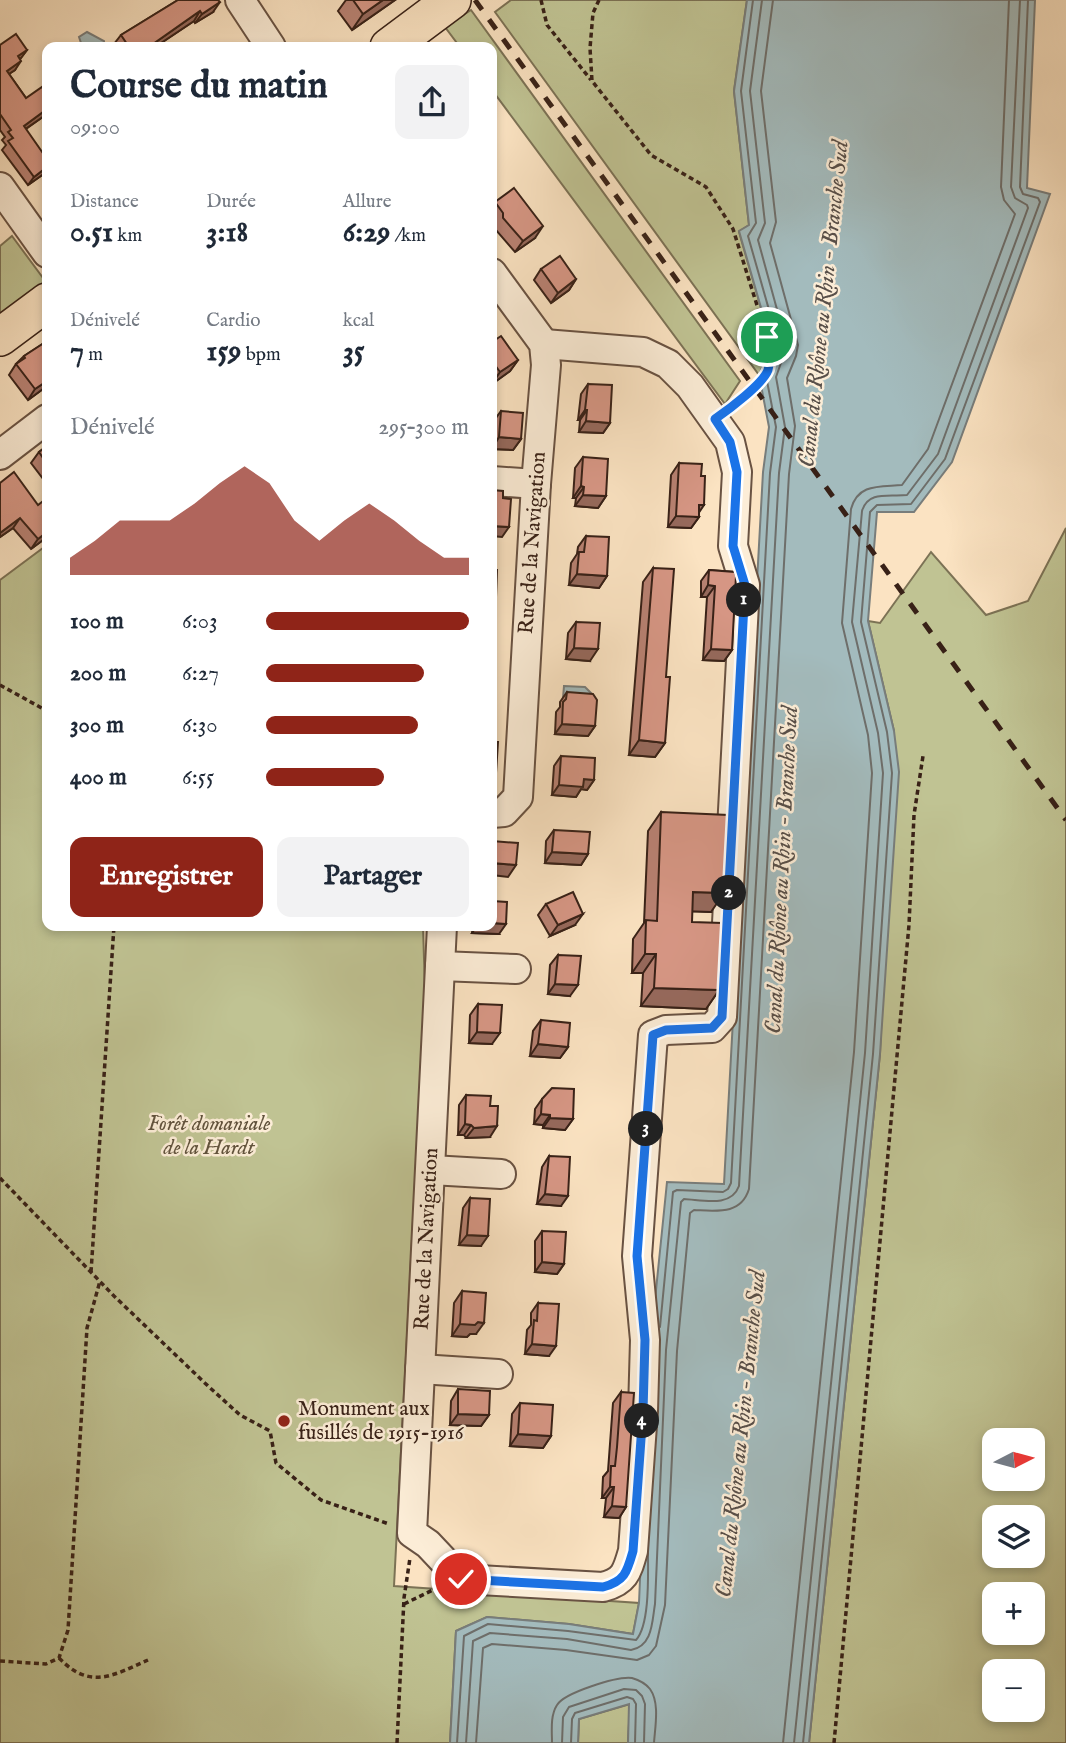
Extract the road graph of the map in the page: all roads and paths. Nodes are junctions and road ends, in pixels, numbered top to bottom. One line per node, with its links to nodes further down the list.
1 (240, 0): 5 (street)
2 (541, 0): 7 (path)
3 (599, 0): 7 (path)
4 (449, 2): 6 (main road)
5 (268, 42)
6 (395, 42)
7 (592, 82): 14 (path)
8 (0, 187): 9 (street)
9 (42, 246)
10 (497, 280): 13 (street)
11 (42, 306): 12 (main road)
12 (0, 338)
13 (544, 344): 14 (street); 18 (street, Rue de la Navigation)
14 (715, 419): 35 (street)
15 (42, 423): 16 (street)
16 (0, 455)
17 (497, 481): 18 (street)
18 (536, 484): 22 (street, Rue de la Navigation)
19 (0, 685): 20 (path)
20 (42, 708)
21 (923, 756): 41 (path)
22 (497, 812)
23 (114, 931): 30 (path)
24 (442, 931): 25 (street, Rue de la Navigation)
25 (440, 966): 26 (street); 27 (street, Rue de la Navigation)
26 (516, 969)
27 (431, 1170): 28 (street); 32 (street, Rue de la Navigation)
28 (501, 1174)
29 (0, 1178): 30 (path)
30 (91, 1272): 31 (path)
31 (100, 1281): 34 (path); 37 (path)
32 (420, 1369): 33 (street); 34 (street, Rue de la Navigation)
33 (498, 1374)
34 (420, 1539): 35 (street); 36 (path)
35 (461, 1579): 36 (path)
36 (404, 1604): 40 (path)
37 (59, 1658): 38 (path); 39 (path)
38 (148, 1660)
39 (0, 1661)
40 (397, 1743)
41 (834, 1743)

